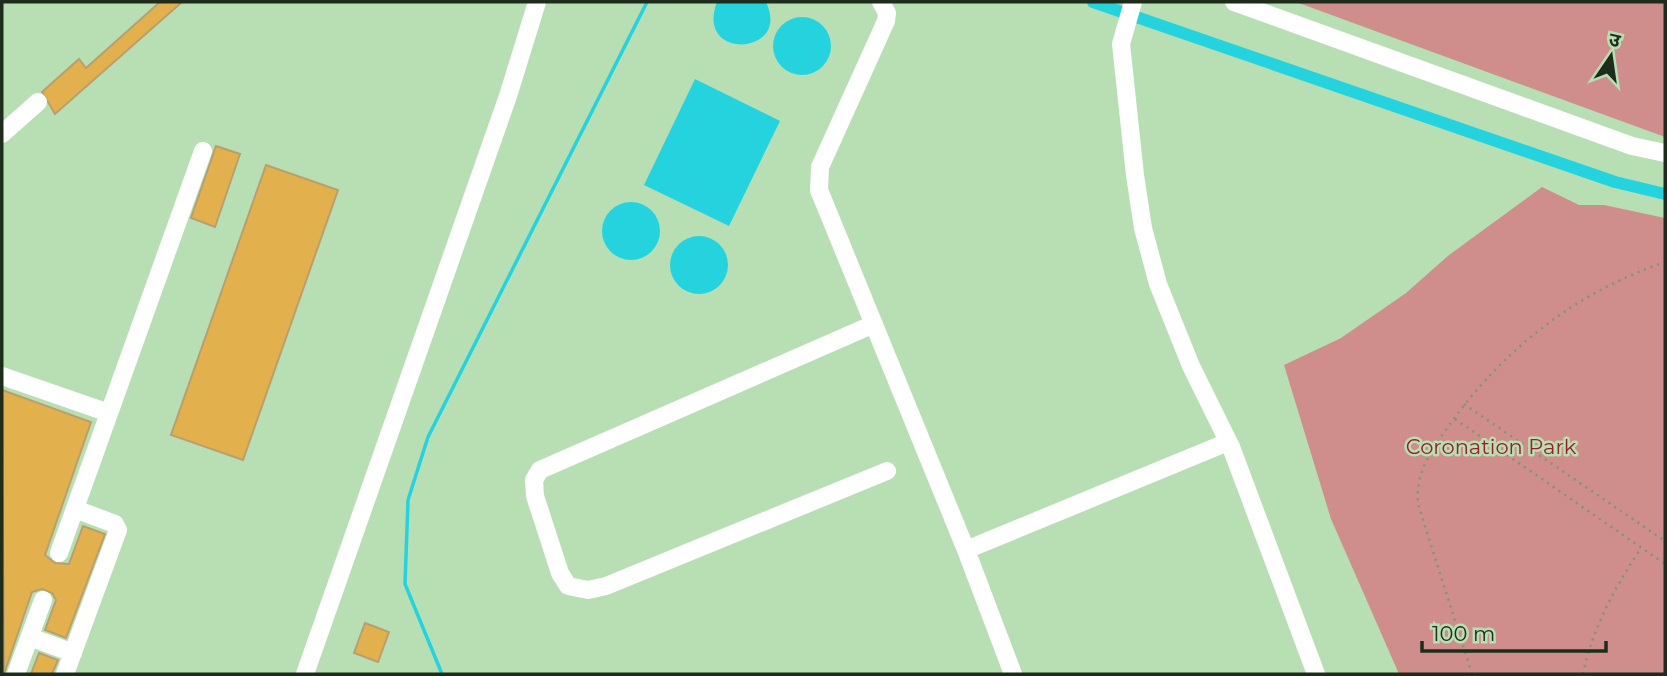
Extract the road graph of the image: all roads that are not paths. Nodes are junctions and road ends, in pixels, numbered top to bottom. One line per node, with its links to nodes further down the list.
1 (537, 2): 22 (street)
2 (881, 2): 9 (street)
3 (1133, 2): 12 (street)
4 (1234, 2): 8 (street)
5 (38, 102): 6 (street)
6 (2, 134)
7 (203, 151): 11 (street)
8 (1665, 153)
9 (874, 324): 13 (street); 15 (street)
10 (2, 376): 11 (street)
11 (109, 413): 14 (street)
12 (1228, 442): 15 (street); 24 (street)
13 (887, 471)
14 (75, 509): 16 (street); 19 (street)
15 (966, 550): 23 (street)
16 (59, 553)
17 (43, 600): 18 (street)
18 (30, 636): 19 (street); 20 (street)
19 (73, 653): 21 (street)
20 (16, 674)
21 (65, 674)
22 (305, 674)
23 (1013, 674)
24 (1316, 674)

